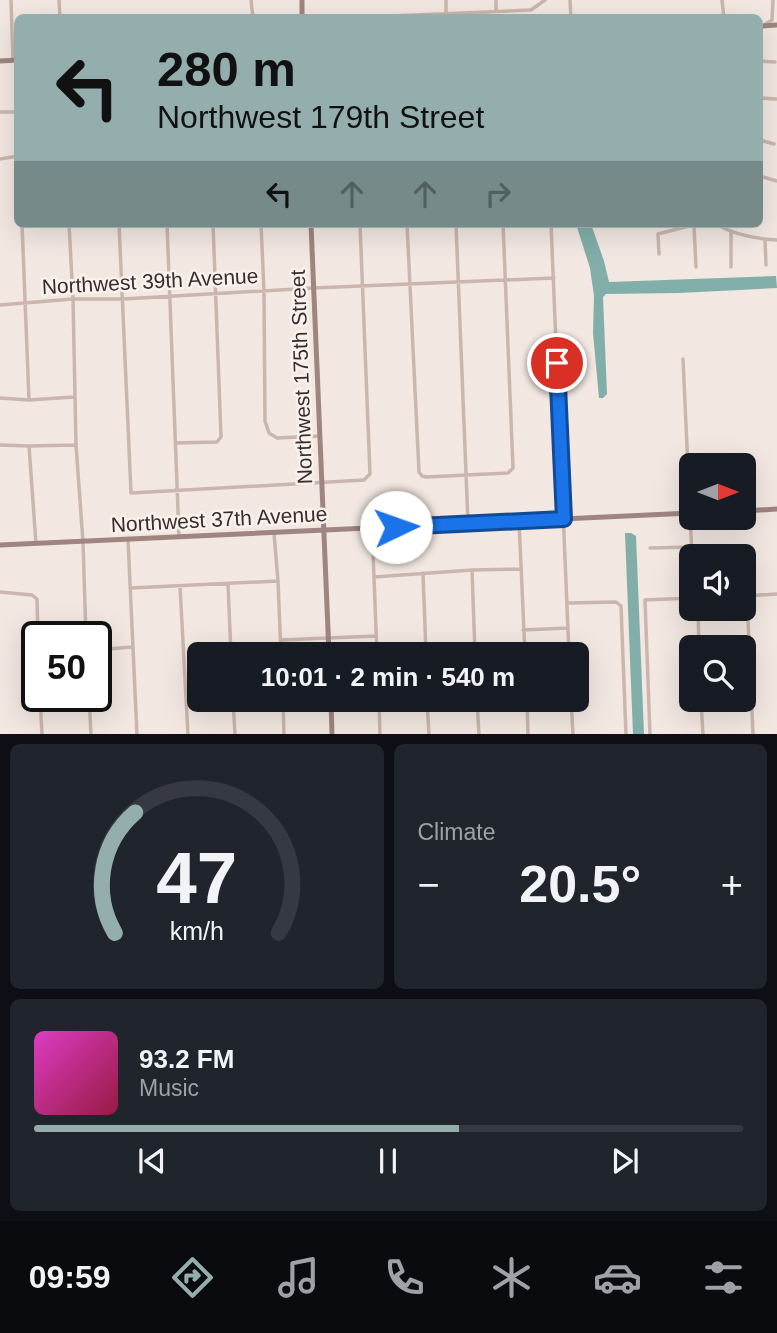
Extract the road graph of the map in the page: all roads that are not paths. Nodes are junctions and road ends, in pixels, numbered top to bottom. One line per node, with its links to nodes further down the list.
1 (11, 0): 9 (street)
2 (446, 0): 7 (street)
3 (496, 0): 6 (street)
4 (545, 0): 6 (street)
5 (773, 0): 8 (street)
6 (496, 11): 7 (street)
7 (446, 14)
8 (763, 25)
9 (14, 45)
10 (763, 141): 11 (street)
11 (774, 144)
12 (22, 228): 45 (street)
13 (69, 228): 43 (street)
14 (119, 228): 44 (street)
15 (167, 228): 42 (street)
16 (214, 228): 41 (street)
17 (261, 228): 40 (street)
18 (311, 228): 39 (main road, Northwest 175th Street)
19 (360, 228): 38 (street)
20 (407, 228): 37 (street)
21 (456, 228): 36 (street)
22 (503, 228): 35 (street)
23 (551, 228): 34 (street)
24 (683, 228): 30 (street)
25 (695, 228): 32 (street)
26 (725, 228): 27 (street)
27 (731, 231): 28 (street); 33 (street)
28 (765, 240): 29 (street); 31 (street)
29 (777, 240)
30 (659, 254)
31 (766, 264)
32 (696, 267)
33 (731, 267)
34 (554, 278): 35 (street, Northwest 39th Avenue); 63 (street)
35 (505, 280): 36 (street, Northwest 39th Avenue); 57 (street)
36 (458, 282): 37 (street, Northwest 39th Avenue); 57 (street)
37 (410, 285): 38 (street, Northwest 39th Avenue); 57 (street)
38 (362, 287): 39 (street, Northwest 39th Avenue); 58 (street)
39 (313, 288): 40 (street, Northwest 39th Avenue); 51 (main road, Northwest 175th Street)
40 (264, 291): 41 (street, Northwest 39th Avenue); 51 (street)
41 (217, 294): 42 (street, Northwest 39th Avenue); 52 (street)
42 (171, 296): 44 (street, Northwest 39th Avenue); 52 (street)
43 (73, 299): 44 (street, Northwest 39th Avenue); 45 (street, Northwest 39th Avenue); 48 (street)
44 (122, 299): 59 (street)
45 (26, 304): 46 (street, Northwest 39th Avenue); 50 (street)
46 (0, 305)
47 (683, 359): 56 (street)
48 (74, 397): 50 (street); 53 (street)
49 (0, 398): 50 (street)
50 (29, 400)
51 (320, 436): 58 (main road, Northwest 175th Street)
52 (176, 443): 59 (street)
53 (76, 445): 55 (street); 71 (street)
54 (0, 446): 55 (street)
55 (29, 446): 72 (street)
56 (688, 453)
57 (466, 475): 65 (street)
58 (322, 482): 59 (street); 67 (main road, Northwest 175th Street)
59 (177, 490): 69 (street)
60 (777, 509): 61 (main road)
61 (756, 510)
62 (679, 514): 63 (main road, Northwest 37th Avenue)
63 (564, 519): 64 (main road, Northwest 37th Avenue); 88 (street)
64 (519, 521): 65 (main road, Northwest 37th Avenue); 76 (street)
65 (468, 523): 66 (main road, Northwest 37th Avenue)
66 (372, 528): 67 (main road, Northwest 37th Avenue); 79 (street)
67 (324, 530): 68 (main road, Northwest 37th Avenue); 95 (main road, Northwest 175th Street)
68 (274, 533): 69 (main road, Northwest 37th Avenue); 80 (street)
69 (179, 537): 70 (main road, Northwest 37th Avenue)
70 (128, 540): 71 (main road, Northwest 37th Avenue); 83 (street)
71 (83, 542): 72 (main road, Northwest 37th Avenue); 90 (street)
72 (36, 544): 73 (main road, Northwest 37th Avenue)
73 (0, 545)
74 (679, 547): 75 (street)
75 (650, 548)
76 (520, 569): 77 (street); 93 (street)
77 (472, 570): 78 (street); 101 (street)
78 (423, 573): 79 (street); 100 (street)
79 (374, 577): 94 (street)
80 (278, 581): 81 (street); 96 (street)
81 (228, 584): 82 (street); 97 (street)
82 (180, 586): 83 (street); 120 (street)
83 (130, 588): 104 (street)
84 (0, 593): 89 (street)
85 (777, 594): 86 (street)
86 (756, 595)
87 (679, 599): 130 (street)
88 (567, 603): 92 (street); 129 (street)
89 (37, 621)
90 (85, 621)
91 (747, 621): 132 (street)
92 (568, 628): 93 (street); 103 (street)
93 (523, 630): 102 (street)
94 (376, 636): 95 (street); 99 (street)
95 (328, 637): 96 (street); 98 (main road, Northwest 175th Street)
96 (281, 640)
97 (230, 642)
98 (328, 642)
99 (376, 642)
100 (426, 642)
101 (475, 642)
102 (524, 642)
103 (569, 642)
104 (133, 647): 105 (street); 119 (street)
105 (112, 649)
106 (41, 712): 117 (street)
107 (90, 712): 118 (street)
108 (234, 712): 121 (street)
109 (283, 712): 122 (street)
110 (331, 712): 123 (main road)
111 (379, 712): 124 (street)
112 (428, 712): 125 (street)
113 (478, 712): 126 (street)
114 (527, 712): 127 (street)
115 (572, 712): 128 (street)
116 (702, 712): 131 (street)
117 (42, 734)
118 (91, 734)
119 (137, 734)
120 (187, 734)
121 (235, 734)
122 (284, 734)
123 (332, 734)
124 (380, 734)
125 (429, 734)
126 (479, 734)
127 (528, 734)
128 (573, 734)
129 (626, 734)
130 (650, 734)
131 (703, 734)
132 (753, 734)

